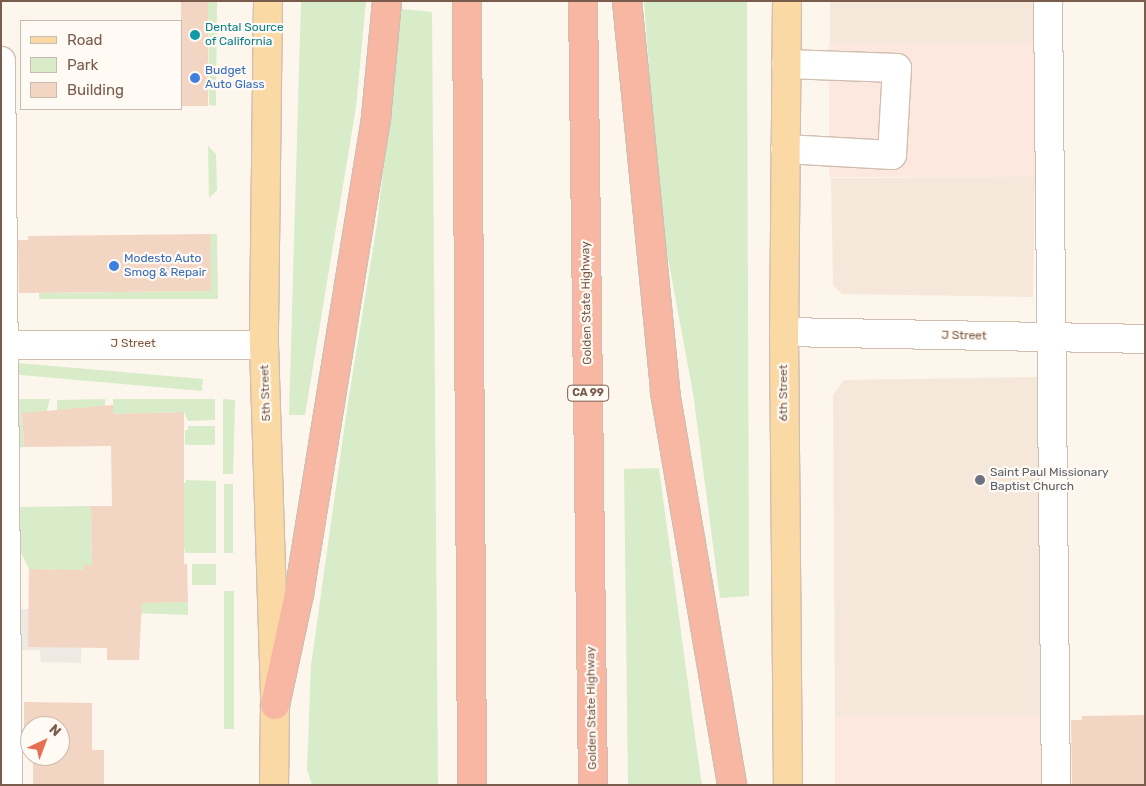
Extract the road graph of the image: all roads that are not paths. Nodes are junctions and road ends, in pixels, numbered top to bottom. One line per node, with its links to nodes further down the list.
1 (268, 1): 15 (main road, 5th Street)
2 (387, 1): 16 (highway)
3 (467, 1): 19 (highway)
4 (583, 1): 20 (highway, Golden State Highway / CA 99)
5 (627, 1): 21 (highway)
6 (787, 1): 9 (main road, 6th Street)
7 (1048, 1): 12 (street)
8 (1, 61): 14 (street)
9 (786, 64): 10 (main road, 6th Street); 10 (street)
10 (785, 149): 11 (main road, 6th Street)
11 (784, 332): 12 (street, J Street); 22 (main road, 6th Street)
12 (1049, 338): 13 (street, J Street); 23 (street)
13 (1145, 339)
14 (2, 345): 15 (street, J Street); 17 (street)
15 (264, 345): 16 (main road, 5th Street)
16 (275, 705): 18 (main road, 5th Street)
17 (8, 785)
18 (274, 785)
19 (472, 785)
20 (593, 785)
21 (732, 785)
22 (788, 785)
23 (1056, 785)

